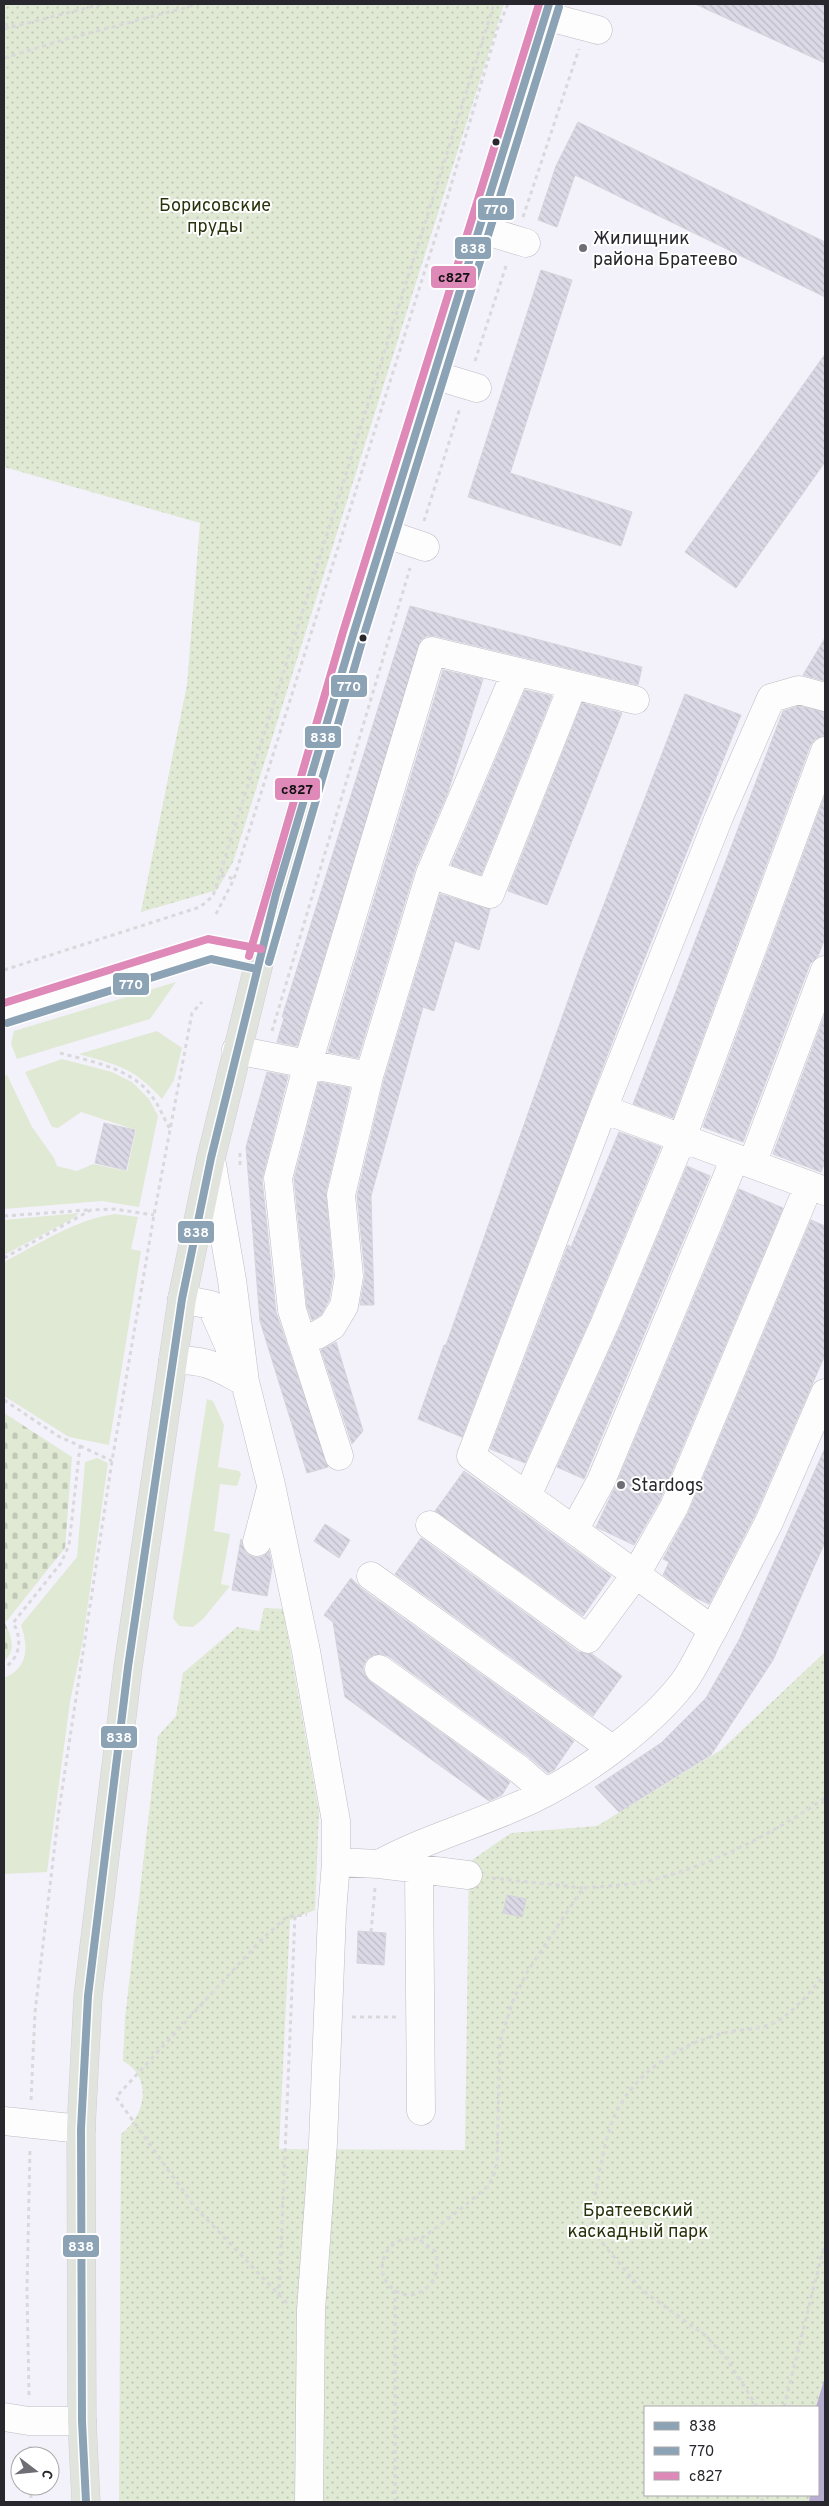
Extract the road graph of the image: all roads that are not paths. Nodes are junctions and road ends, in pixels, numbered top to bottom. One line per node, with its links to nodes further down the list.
1 (547, 10): 2 (street); 3 (main road)
2 (598, 30)
3 (480, 228): 4 (street); 5 (main road)
4 (526, 243)
5 (434, 375): 6 (street); 7 (main road)
6 (477, 388)
7 (384, 533): 8 (street); 15 (main road)
8 (425, 547)
9 (516, 672): 10 (street); 14 (street); 19 (street)
10 (573, 685): 12 (street); 14 (street)
11 (825, 697): 21 (street)
12 (635, 700)
13 (825, 751): 22 (street)
14 (430, 874): 20 (street)
15 (260, 959): 17 (street); 18 (main road)
16 (825, 970): 24 (street)
17 (4, 1013)
18 (236, 1050): 19 (street); 23 (main road)
19 (308, 1063): 20 (street); 27 (street)
20 (369, 1076): 27 (street)
21 (603, 1109): 22 (street); 33 (street)
22 (682, 1138): 24 (street); 33 (street)
23 (211, 1158): 26 (main road); 29 (street)
24 (744, 1161): 25 (street); 35 (street)
25 (817, 1188): 37 (street)
26 (182, 1299): 28 (main road); 29 (street)
27 (301, 1339): 31 (street)
28 (173, 1360): 29 (street); 49 (main road)
29 (245, 1382): 32 (street)
30 (825, 1393): 39 (street)
31 (339, 1456)
32 (272, 1485): 36 (street); 43 (street)
33 (526, 1496): 35 (street)
34 (430, 1525): 37 (street)
35 (574, 1530): 37 (street)
36 (257, 1542)
37 (636, 1574): 39 (street)
38 (372, 1576): 41 (street)
39 (713, 1630): 41 (street)
40 (379, 1669): 42 (street)
41 (612, 1749): 42 (street)
42 (545, 1792): 46 (street)
43 (336, 1862): 46 (street); 53 (street)
44 (419, 1869): 45 (street); 46 (street); 47 (street)
45 (468, 1875)
46 (377, 1876)
47 (421, 2111)
48 (4, 2121): 49 (street)
49 (81, 2129): 51 (main road)
50 (16, 2419): 51 (street)
51 (82, 2421): 52 (main road)
52 (86, 2502)
53 (309, 2502)

